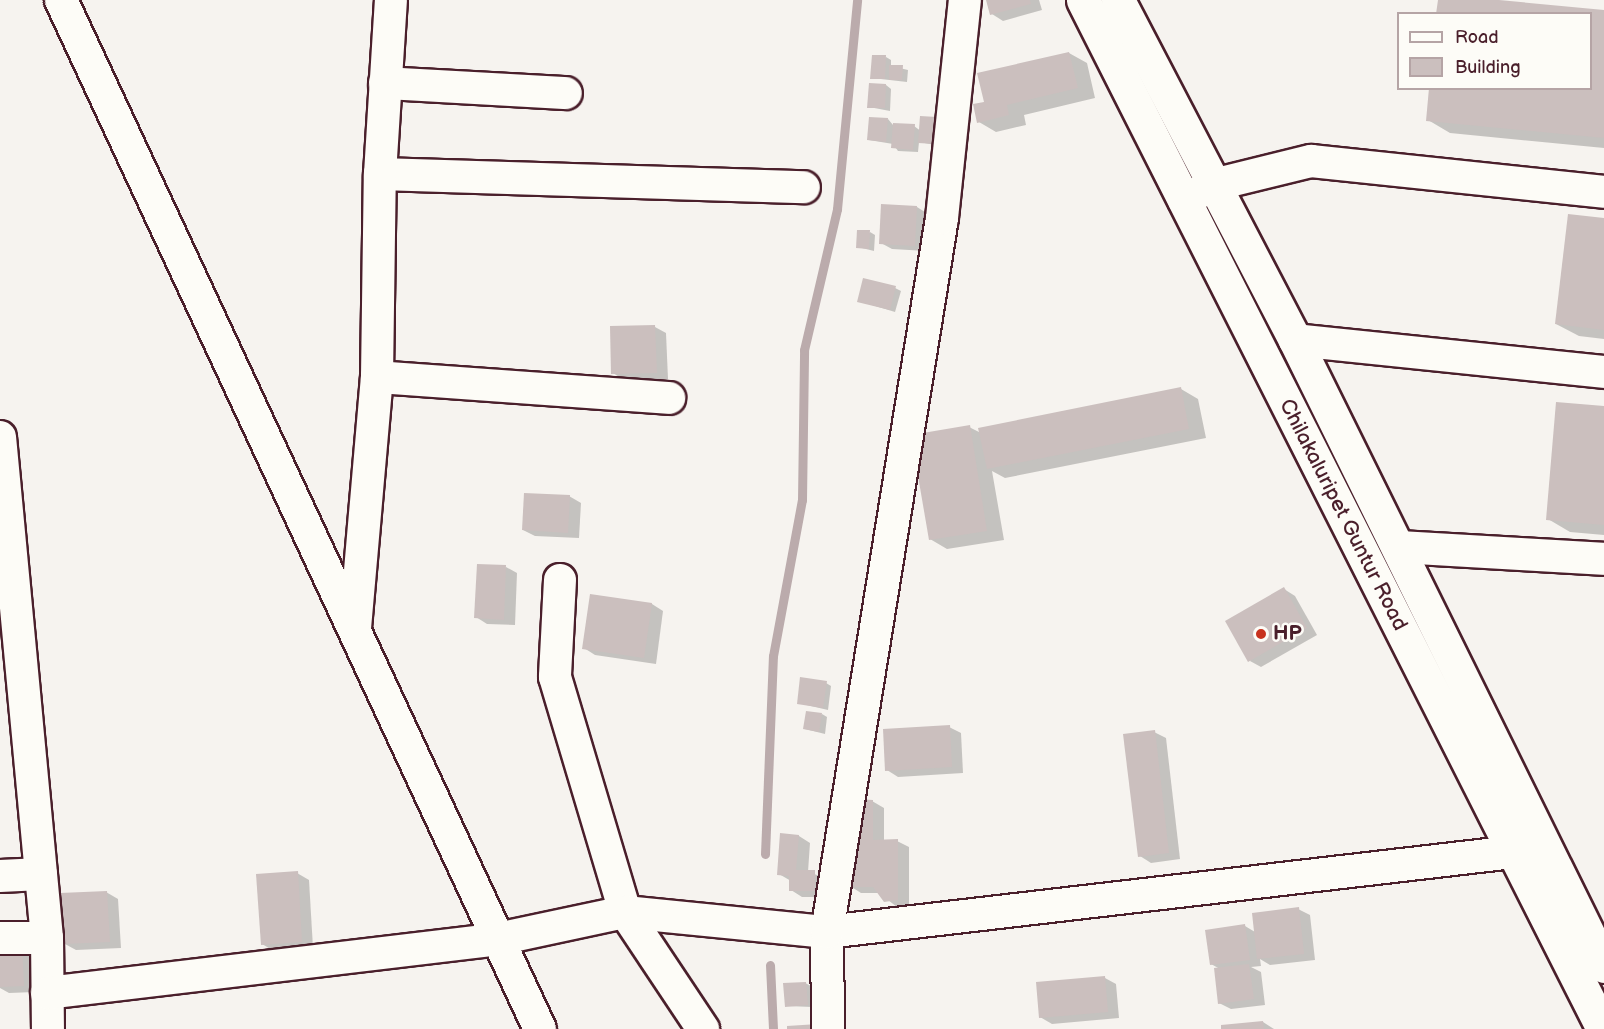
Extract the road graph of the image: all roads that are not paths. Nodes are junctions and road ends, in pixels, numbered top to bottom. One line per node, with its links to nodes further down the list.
1 (61, 0): 21 (street)
2 (391, 0): 6 (street)
3 (965, 0): 26 (street)
4 (1083, 0): 12 (highway, Chilakaluripet Guntur Road)
5 (1118, 0): 9 (highway, Chilakaluripet Guntur Road)
6 (385, 83): 7 (street); 8 (street)
7 (566, 93)
8 (380, 174): 10 (street); 15 (street)
9 (1213, 185): 11 (street); 12 (street); 13 (highway, Chilakaluripet Guntur Road)
10 (804, 187)
11 (1604, 192)
12 (1184, 200): 22 (highway, Chilakaluripet Guntur Road)
13 (1295, 340): 14 (street); 18 (highway, Chilakaluripet Guntur Road)
14 (1604, 372)
15 (377, 378): 16 (street); 21 (street)
16 (669, 398)
17 (0, 437): 23 (street)
18 (1398, 547): 19 (street); 30 (highway, Chilakaluripet Guntur Road)
19 (1604, 559)
20 (560, 580): 25 (street)
21 (355, 631): 29 (street)
22 (1513, 852): 26 (street); 36 (highway, Chilakaluripet Guntur Road)
23 (41, 874): 24 (street); 28 (street)
24 (0, 876)
25 (625, 912): 26 (street); 29 (street); 34 (street)
26 (827, 932): 35 (street)
27 (0, 938): 28 (street)
28 (47, 938): 31 (street)
29 (498, 939): 31 (street); 33 (street)
30 (1604, 966)
31 (47, 993): 32 (street)
32 (48, 1029)
33 (540, 1029)
34 (703, 1029)
35 (828, 1029)
36 (1603, 1029)

